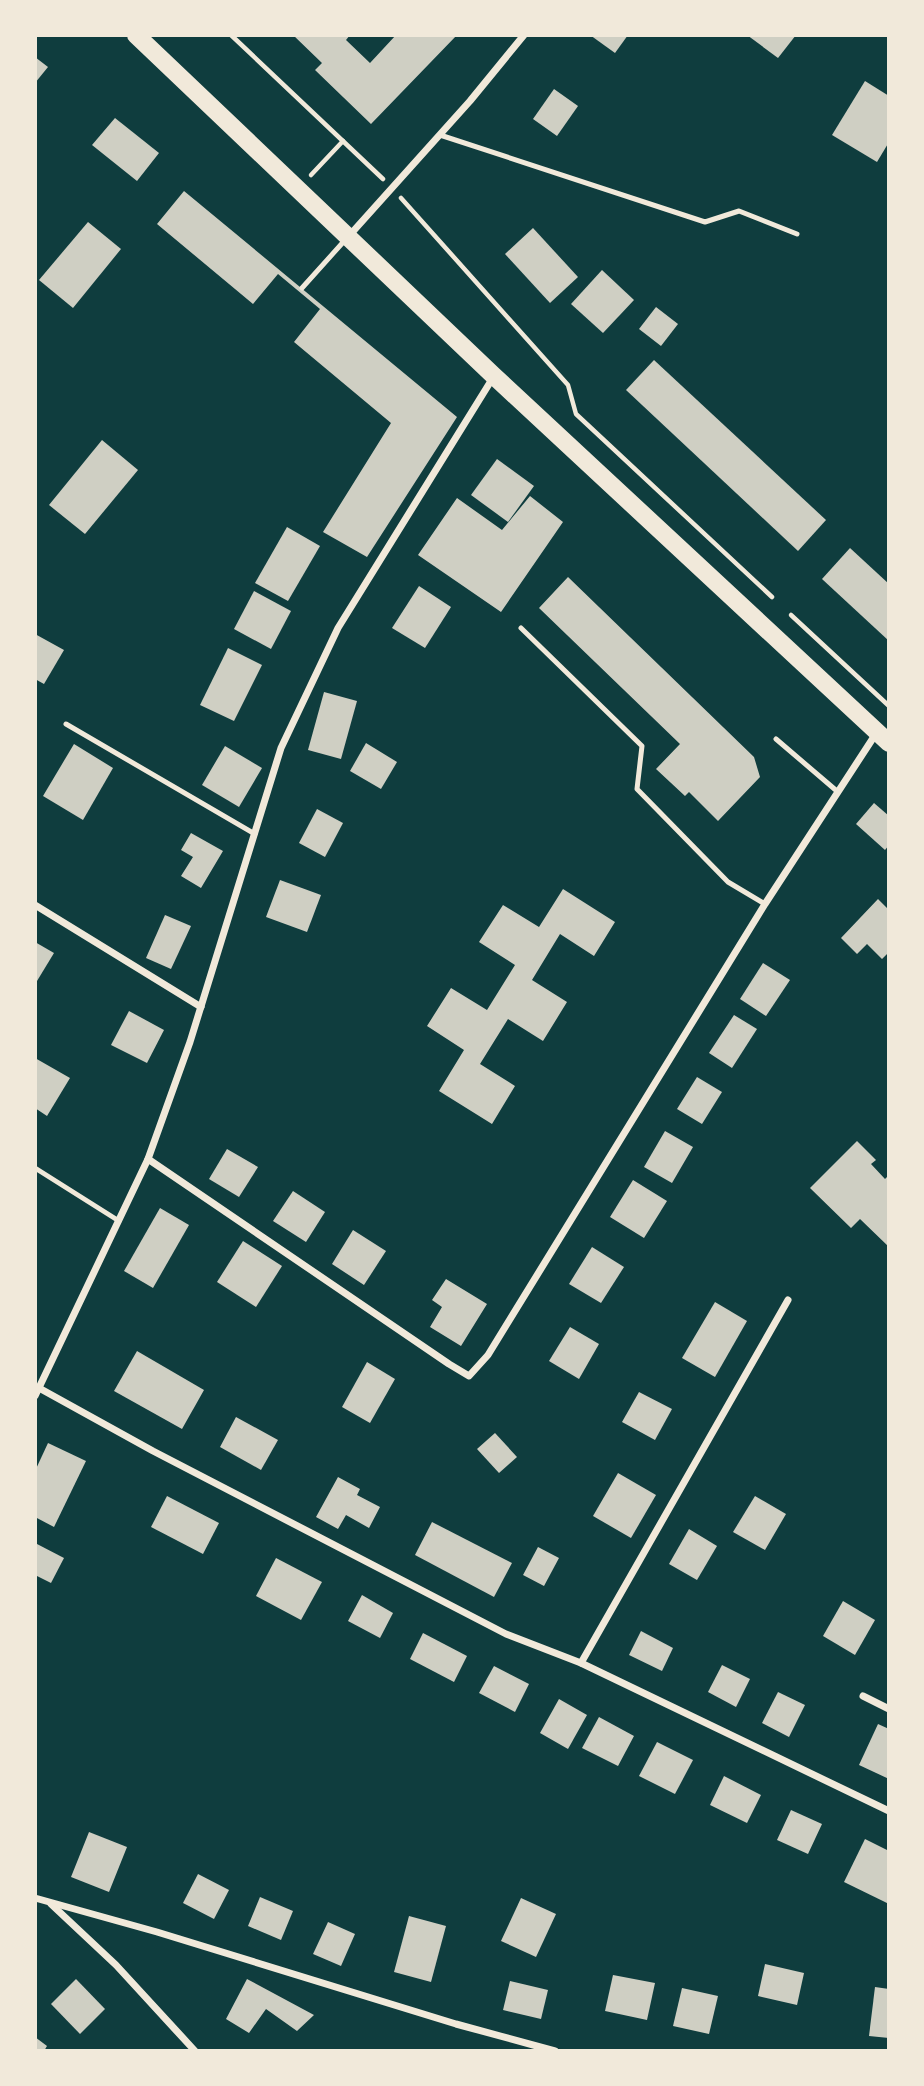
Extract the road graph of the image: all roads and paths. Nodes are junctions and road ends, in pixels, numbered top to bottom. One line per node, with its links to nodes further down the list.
1 (136, 35): 7 (main road)
2 (231, 35): 5 (path)
3 (524, 35): 4 (street)
4 (440, 135): 6 (street); 8 (lane)
5 (343, 141): 6 (path); 7 (path)
6 (392, 188): 9 (street); 12 (path)
7 (298, 189): 9 (main road)
8 (797, 234)
9 (348, 237): 10 (lane); 11 (main road)
10 (302, 288)
11 (495, 376): 17 (main road); 20 (street)
12 (772, 597)
13 (791, 615): 15 (path)
14 (521, 628): 21 (lane)
15 (889, 706)
16 (66, 724): 20 (lane)
17 (883, 737): 19 (street)
18 (776, 739): 19 (lane)
19 (838, 792): 21 (street)
20 (255, 834): 23 (street)
21 (765, 904): 24 (street)
22 (35, 905): 23 (street)
23 (201, 1007): 24 (street)
24 (148, 1159): 26 (street)
25 (35, 1168): 26 (lane)
26 (119, 1220): 28 (street)
27 (788, 1300): 29 (street)
28 (37, 1392): 29 (street)
29 (581, 1664): 32 (street)
30 (863, 1696): 31 (street)
31 (889, 1709)
32 (889, 1811)
33 (35, 1898): 34 (street)
34 (49, 1902): 35 (street); 36 (street)
35 (195, 2051)
36 (555, 2051)

